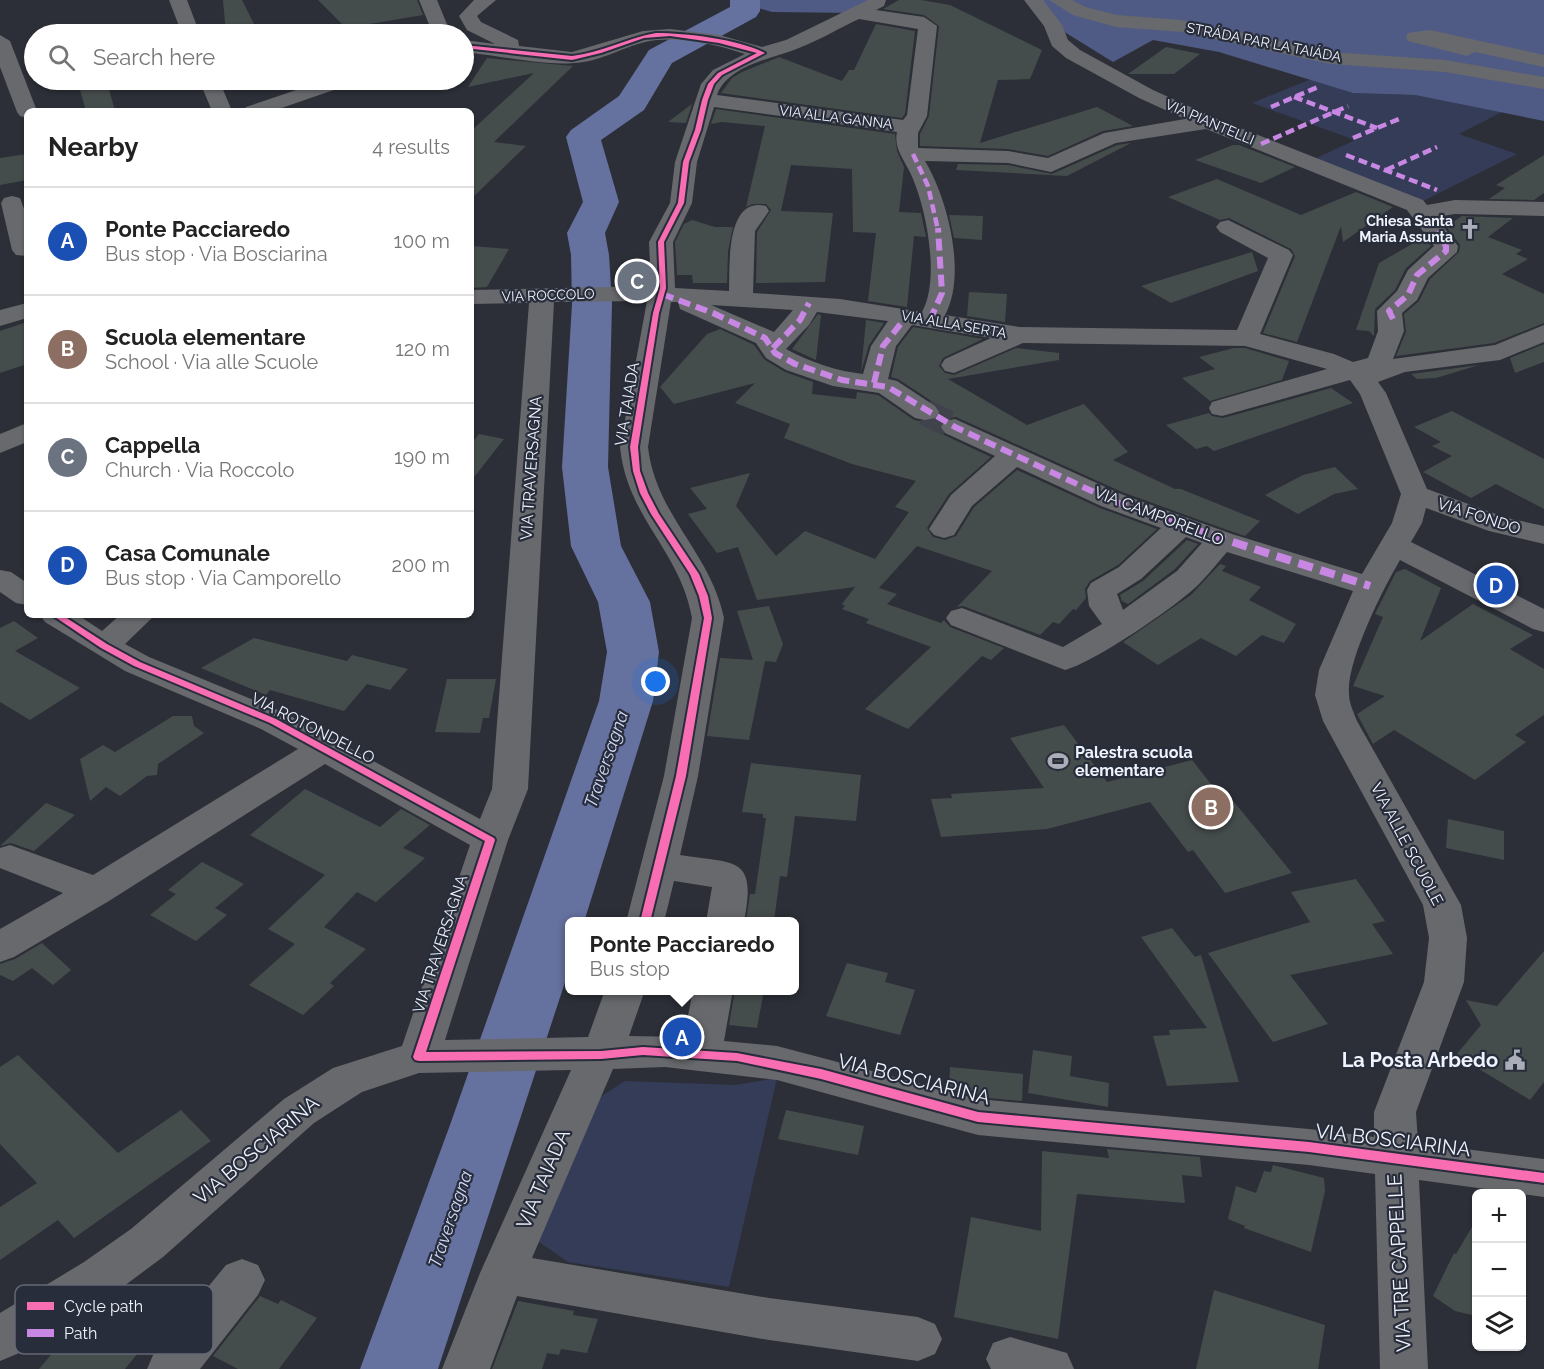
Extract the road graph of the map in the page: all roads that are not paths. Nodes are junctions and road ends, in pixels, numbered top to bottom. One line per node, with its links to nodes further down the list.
1 (178, 0): 8 (street)
2 (428, 0): 9 (street)
3 (487, 0): 10 (street)
4 (883, 0): 7 (street, VIA TAIADA)
5 (1033, 0): 26 (street, VIA PIANTELLI)
6 (1058, 0): 18 (street, STRÁDA PAR LA TAIÁDA)
7 (857, 13): 15 (street, VIA TAIADA); 27 (street)
8 (187, 24)
9 (438, 24)
10 (473, 24)
11 (474, 26): 14 (street)
12 (0, 41): 19 (street)
13 (474, 47): 14 (street)
14 (512, 52): 15 (street)
15 (762, 53): 22 (street, VIA TAIADA)
16 (1544, 61): 17 (street)
17 (1544, 74)
18 (1544, 83)
19 (9, 89): 23 (street)
20 (213, 90): 24 (street)
21 (315, 90): 25 (street)
22 (705, 100): 27 (street, VIA ALLA GANNA); 35 (street, VIA TAIADA)
23 (24, 108)
24 (221, 108)
25 (263, 108)
26 (1208, 122): 28 (street); 30 (street, VIA PIANTELLI)
27 (909, 127): 28 (street, VIA ALLA GANNA)
28 (913, 154): 42 (street, VIA ALLA GANNA)
29 (13, 203): 34 (street)
30 (1417, 209): 31 (street); 48 (street)
31 (1544, 209)
32 (758, 211): 38 (street)
33 (1228, 227): 45 (street)
34 (24, 250)
35 (662, 294): 36 (street, VIA ROCCOLO); 38 (street, VIA ALLA SERTA); 46 (street); 74 (street, VIA TAIADA)
36 (550, 296): 37 (street, VIA ROCCOLO); 72 (street, VIA TRAVERSAGNA)
37 (474, 297)
38 (741, 299): 39 (street, VIA ALLA SERTA)
39 (808, 303): 42 (street, VIA ALLA SERTA); 46 (street)
40 (24, 311): 41 (street)
41 (0, 318)
42 (919, 318): 44 (street, VIA ALLA SERTA); 49 (street, VIA ALLA GANNA)
43 (1544, 333): 48 (street)
44 (1019, 335): 45 (street, VIA ALLA SERTA); 47 (street)
45 (1246, 338): 48 (street, VIA ALLA SERTA)
46 (773, 348): 49 (street)
47 (954, 366)
48 (1358, 374): 50 (street); 56 (street)
49 (874, 383): 51 (street)
50 (1222, 408)
51 (926, 412)
52 (955, 427): 55 (street, VIA CAMPORELLO)
53 (24, 433): 54 (street)
54 (0, 445)
55 (1012, 456): 57 (street, VIA CAMPORELLO); 58 (street)
56 (1415, 494): 59 (street, VIA FONDO); 61 (street, VIA ALLE SCUOLE)
57 (1181, 526): 60 (street, VIA CAMPORELLO); 69 (street)
58 (944, 529)
59 (1544, 535)
60 (1221, 540): 63 (street, VIA CAMPORELLO); 69 (street)
61 (1395, 546): 63 (street, VIA ALLE SCUOLE); 68 (street)
62 (0, 579): 64 (street)
63 (1370, 586): 84 (street, VIA ALLE SCUOLE)
64 (24, 594)
65 (61, 618): 70 (street, VIA ROTONDELLO)
66 (136, 618): 70 (street)
67 (962, 618): 69 (street)
68 (1544, 622)
69 (1121, 626)
70 (104, 646): 71 (street, VIA ROTONDELLO)
71 (331, 753): 72 (street, VIA ROTONDELLO); 75 (street)
72 (490, 840): 83 (street, VIA TRAVERSAGNA)
73 (10, 858): 75 (street)
74 (658, 865): 76 (street, VIA TAIADA); 77 (street)
75 (103, 896): 78 (street)
76 (646, 917)
77 (727, 917)
78 (0, 947)
79 (624, 995): 82 (street, VIA TAIADA)
80 (712, 995): 81 (street)
81 (701, 1054): 82 (street, VIA BOSCIARINA); 84 (street, VIA BOSCIARINA)
82 (583, 1055): 83 (street, VIA BOSCIARINA); 86 (street, VIA TAIADA)
83 (433, 1057): 88 (street, VIA BOSCIARINA)
84 (1394, 1157): 85 (street, VIA BOSCIARINA); 96 (street, VIA TRE CAPPELLE)
85 (1544, 1178)
86 (503, 1273): 92 (street); 95 (street, VIA TAIADA)
87 (242, 1280): 89 (street)
88 (87, 1285)
89 (213, 1316)
90 (15, 1330): 91 (street, VIA BOSCIARINA)
91 (0, 1339)
92 (918, 1339)
93 (183, 1354): 94 (street)
94 (171, 1369)
95 (466, 1369)
96 (1404, 1369)

